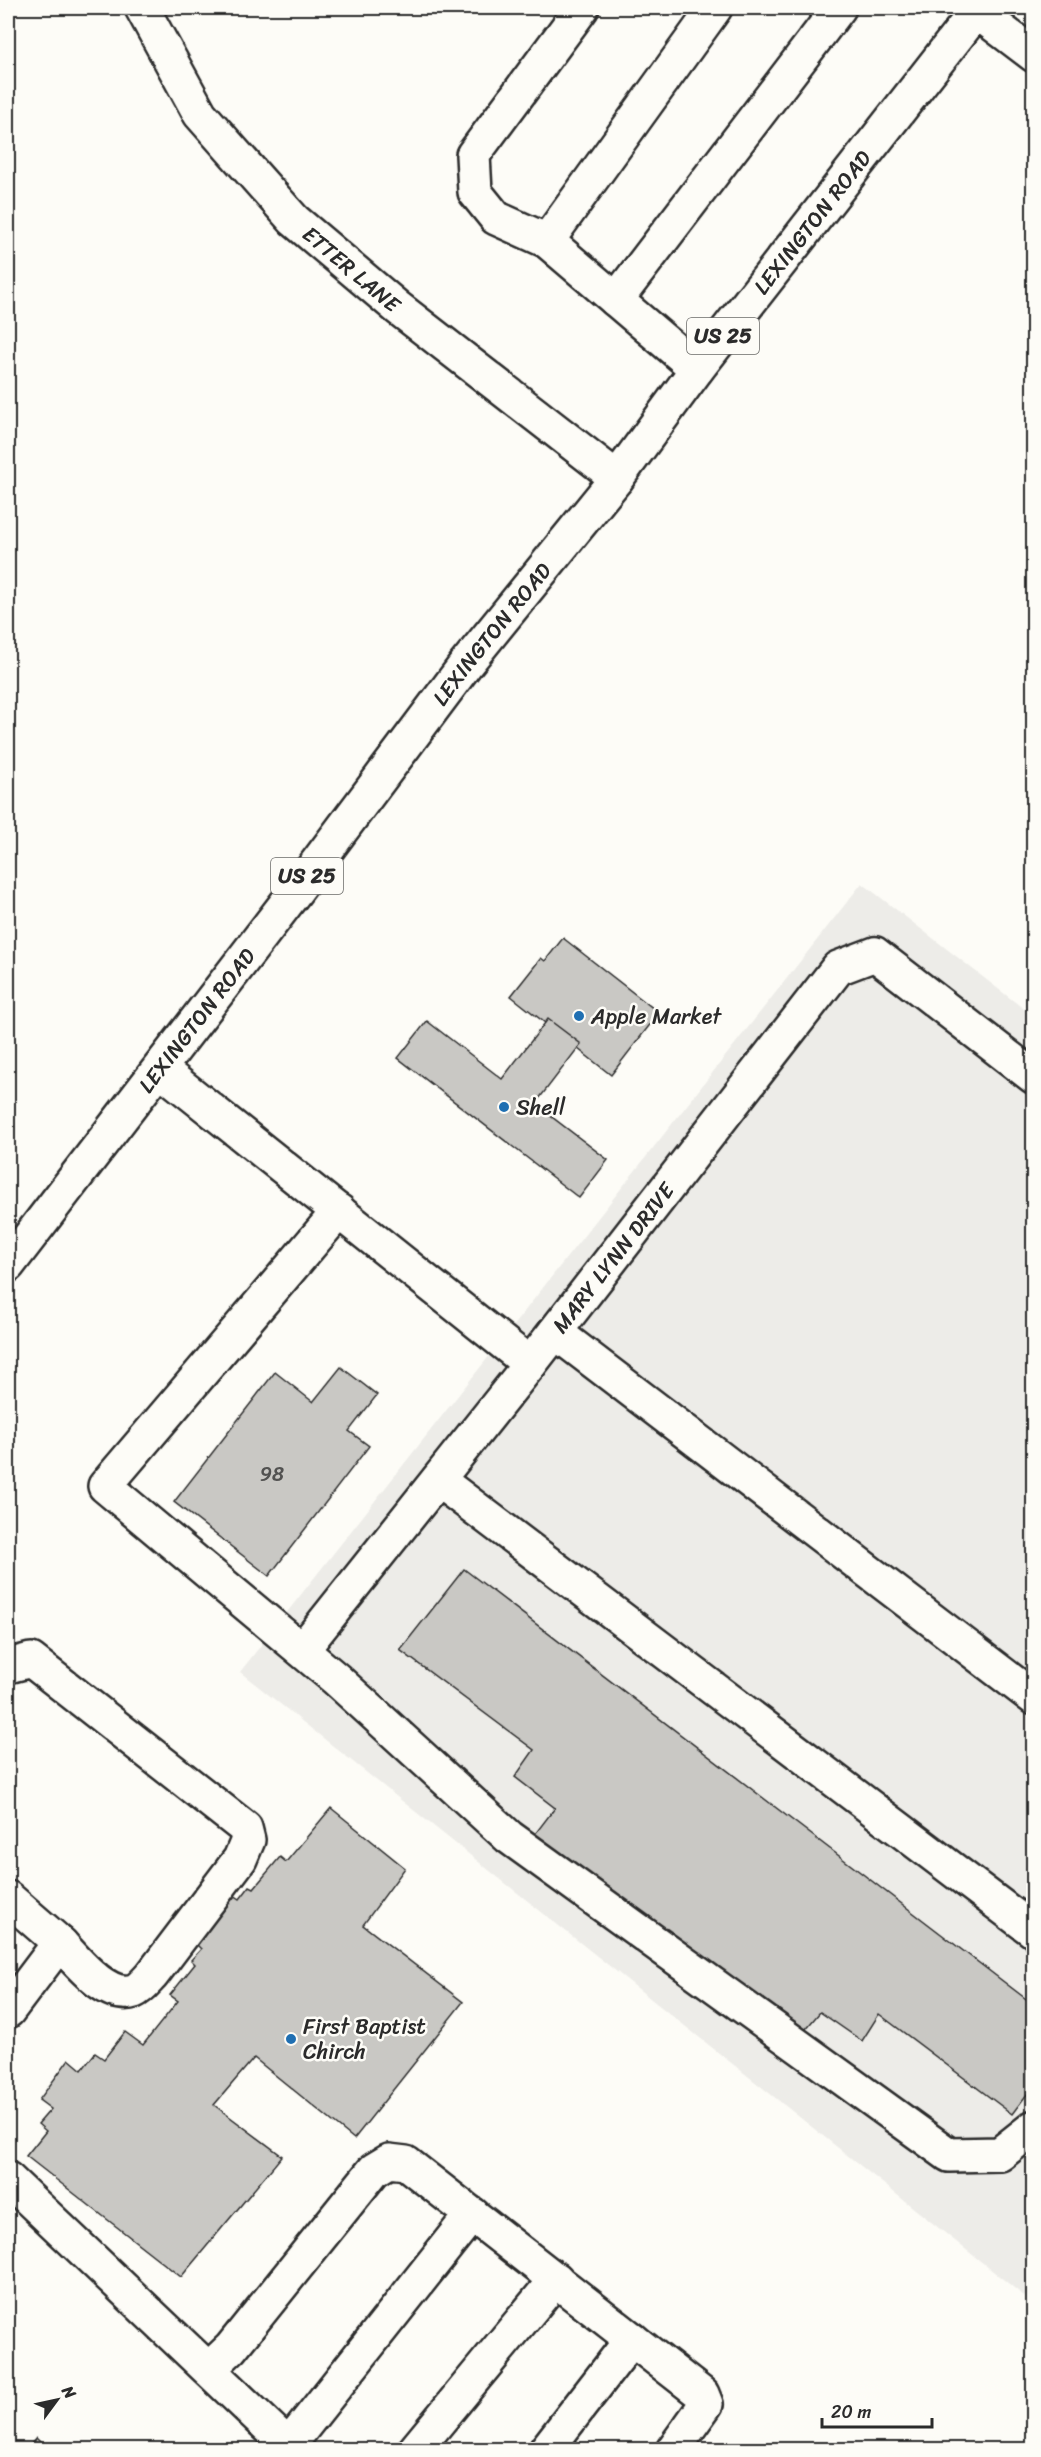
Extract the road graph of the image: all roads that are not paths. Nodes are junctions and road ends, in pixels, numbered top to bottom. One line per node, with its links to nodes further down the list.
1 (142, 8): 10 (street, ETTER LANE)
2 (582, 8): 7 (street)
3 (715, 8): 7 (street)
4 (839, 8): 8 (street)
5 (978, 9): 6 (street); 9 (street, LEXINGTON ROAD / US 25)
6 (1034, 55)
7 (547, 241): 8 (street)
8 (616, 300): 9 (street)
9 (697, 369): 10 (street, LEXINGTON ROAD / US 25)
10 (616, 478): 11 (street, LEXINGTON ROAD / US 25)
11 (159, 1069): 13 (street); 14 (street, LEXINGTON ROAD / US 25)
12 (1034, 1077): 15 (street, MARY LYNN DRIVE)
13 (339, 1211): 16 (street); 18 (street)
14 (8, 1265)
15 (555, 1332): 16 (street, MARY LYNN DRIVE); 20 (street)
16 (530, 1364): 17 (street, MARY LYNN DRIVE)
17 (438, 1480): 18 (street, MARY LYNN DRIVE); 22 (street)
18 (302, 1650): 25 (street)
19 (8, 1666): 23 (street)
20 (1034, 1698)
21 (8, 1898): 23 (street)
22 (1034, 1931)
23 (61, 1944): 24 (street)
24 (8, 2011)
25 (1034, 2127)
26 (8, 2179): 30 (street)
27 (472, 2214): 28 (street); 30 (street); 31 (street)
28 (556, 2280): 29 (street); 32 (street)
29 (632, 2339): 33 (street); 34 (street)
30 (209, 2368): 31 (street)
31 (291, 2447)
32 (415, 2450)
33 (546, 2450)
34 (673, 2450)

